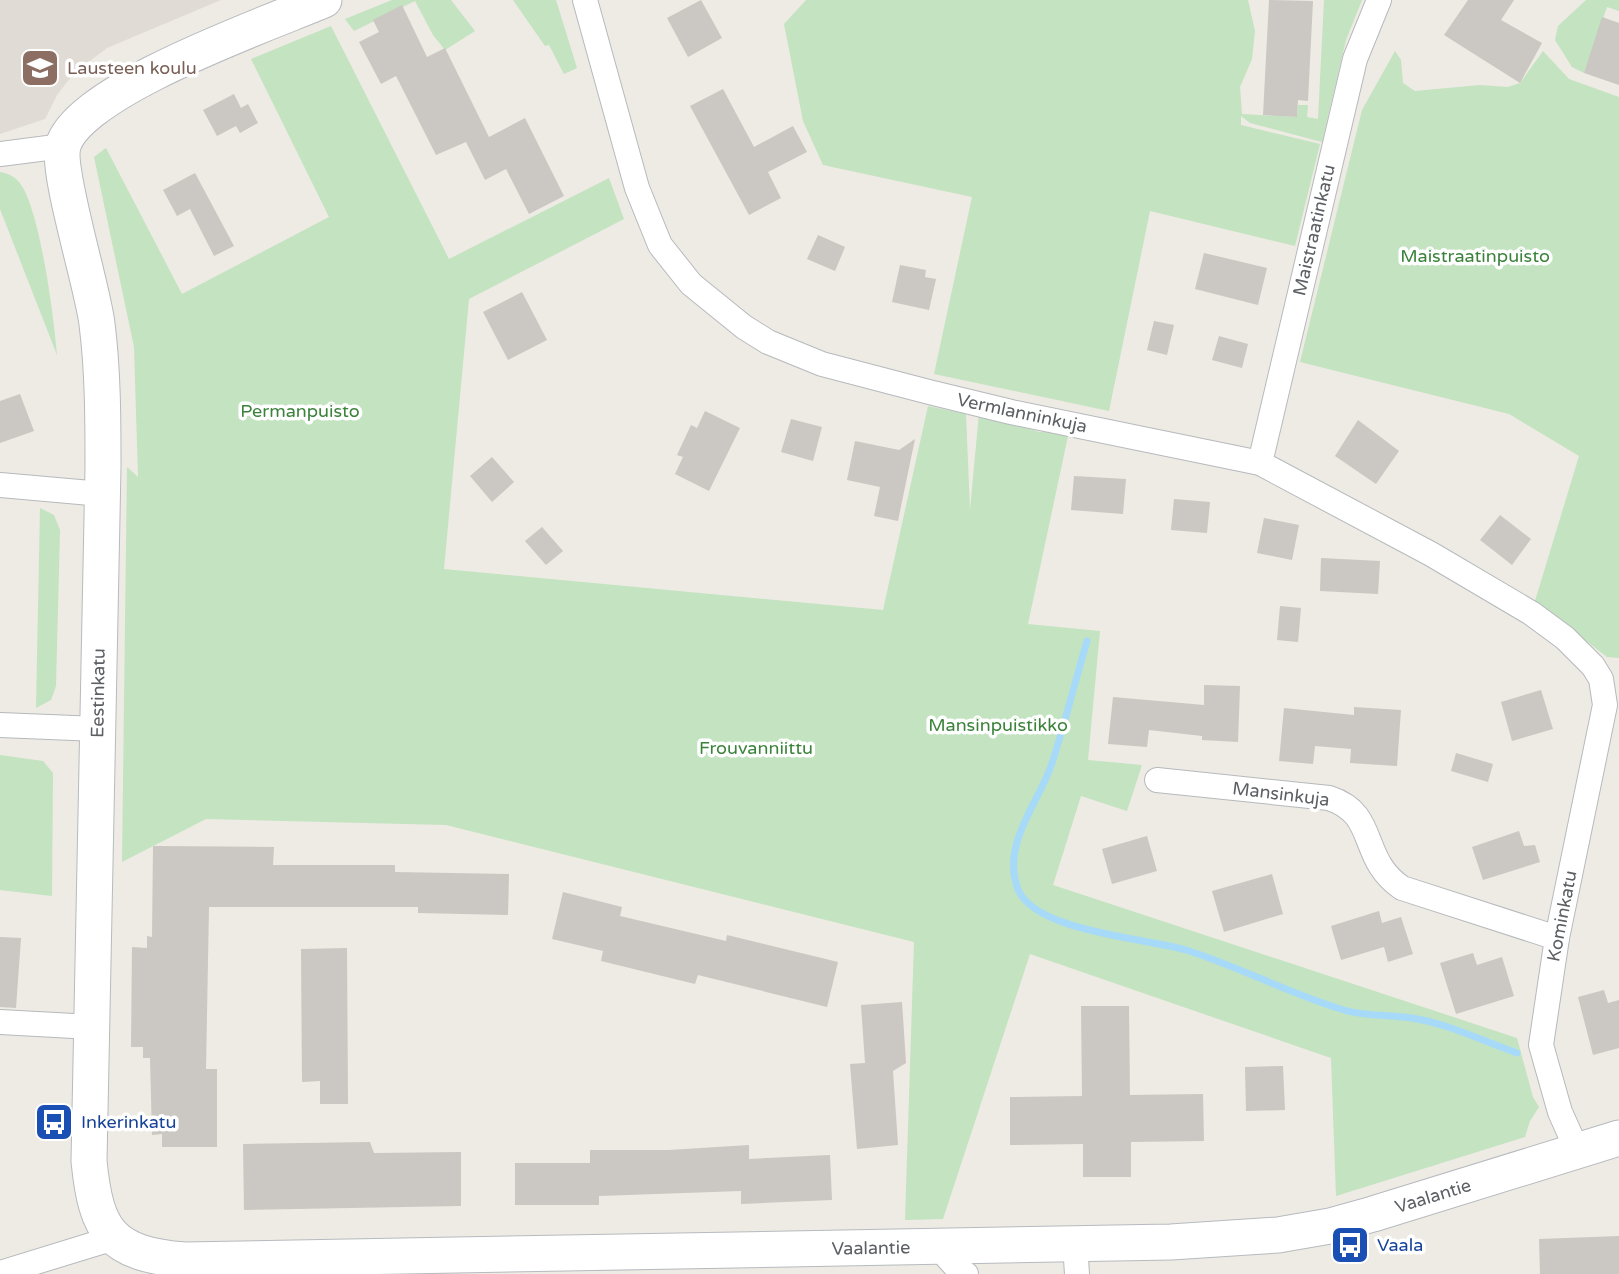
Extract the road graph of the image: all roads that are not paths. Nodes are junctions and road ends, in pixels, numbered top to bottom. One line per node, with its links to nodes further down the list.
1 (324, 0): 4 (street)
2 (584, 0): 6 (street, Vermlanninkuja)
3 (1379, 0): 6 (street, Maistraatinkatu)
4 (63, 146): 5 (street); 8 (street, Eestinkatu)
5 (0, 154)
6 (1260, 463): 9 (street, Vermlanninkuja)
7 (0, 485): 8 (street)
8 (102, 494): 11 (street, Eestinkatu)
9 (1610, 677): 13 (street, Kominkatu)
10 (0, 725): 11 (street)
11 (98, 730): 15 (street, Eestinkatu)
12 (1157, 780): 13 (street, Mansinkuja)
13 (1557, 938): 17 (street, Kominkatu)
14 (0, 1022): 15 (street)
15 (92, 1027): 18 (street, Eestinkatu)
16 (1619, 1138): 17 (street, Vaalantie)
17 (1577, 1150): 20 (street, Vaalantie)
18 (114, 1238): 19 (street, Vaalantie); 21 (street)
19 (938, 1247): 20 (street, Vaalantie); 22 (street)
20 (1076, 1259)
21 (0, 1274)
22 (966, 1274)

